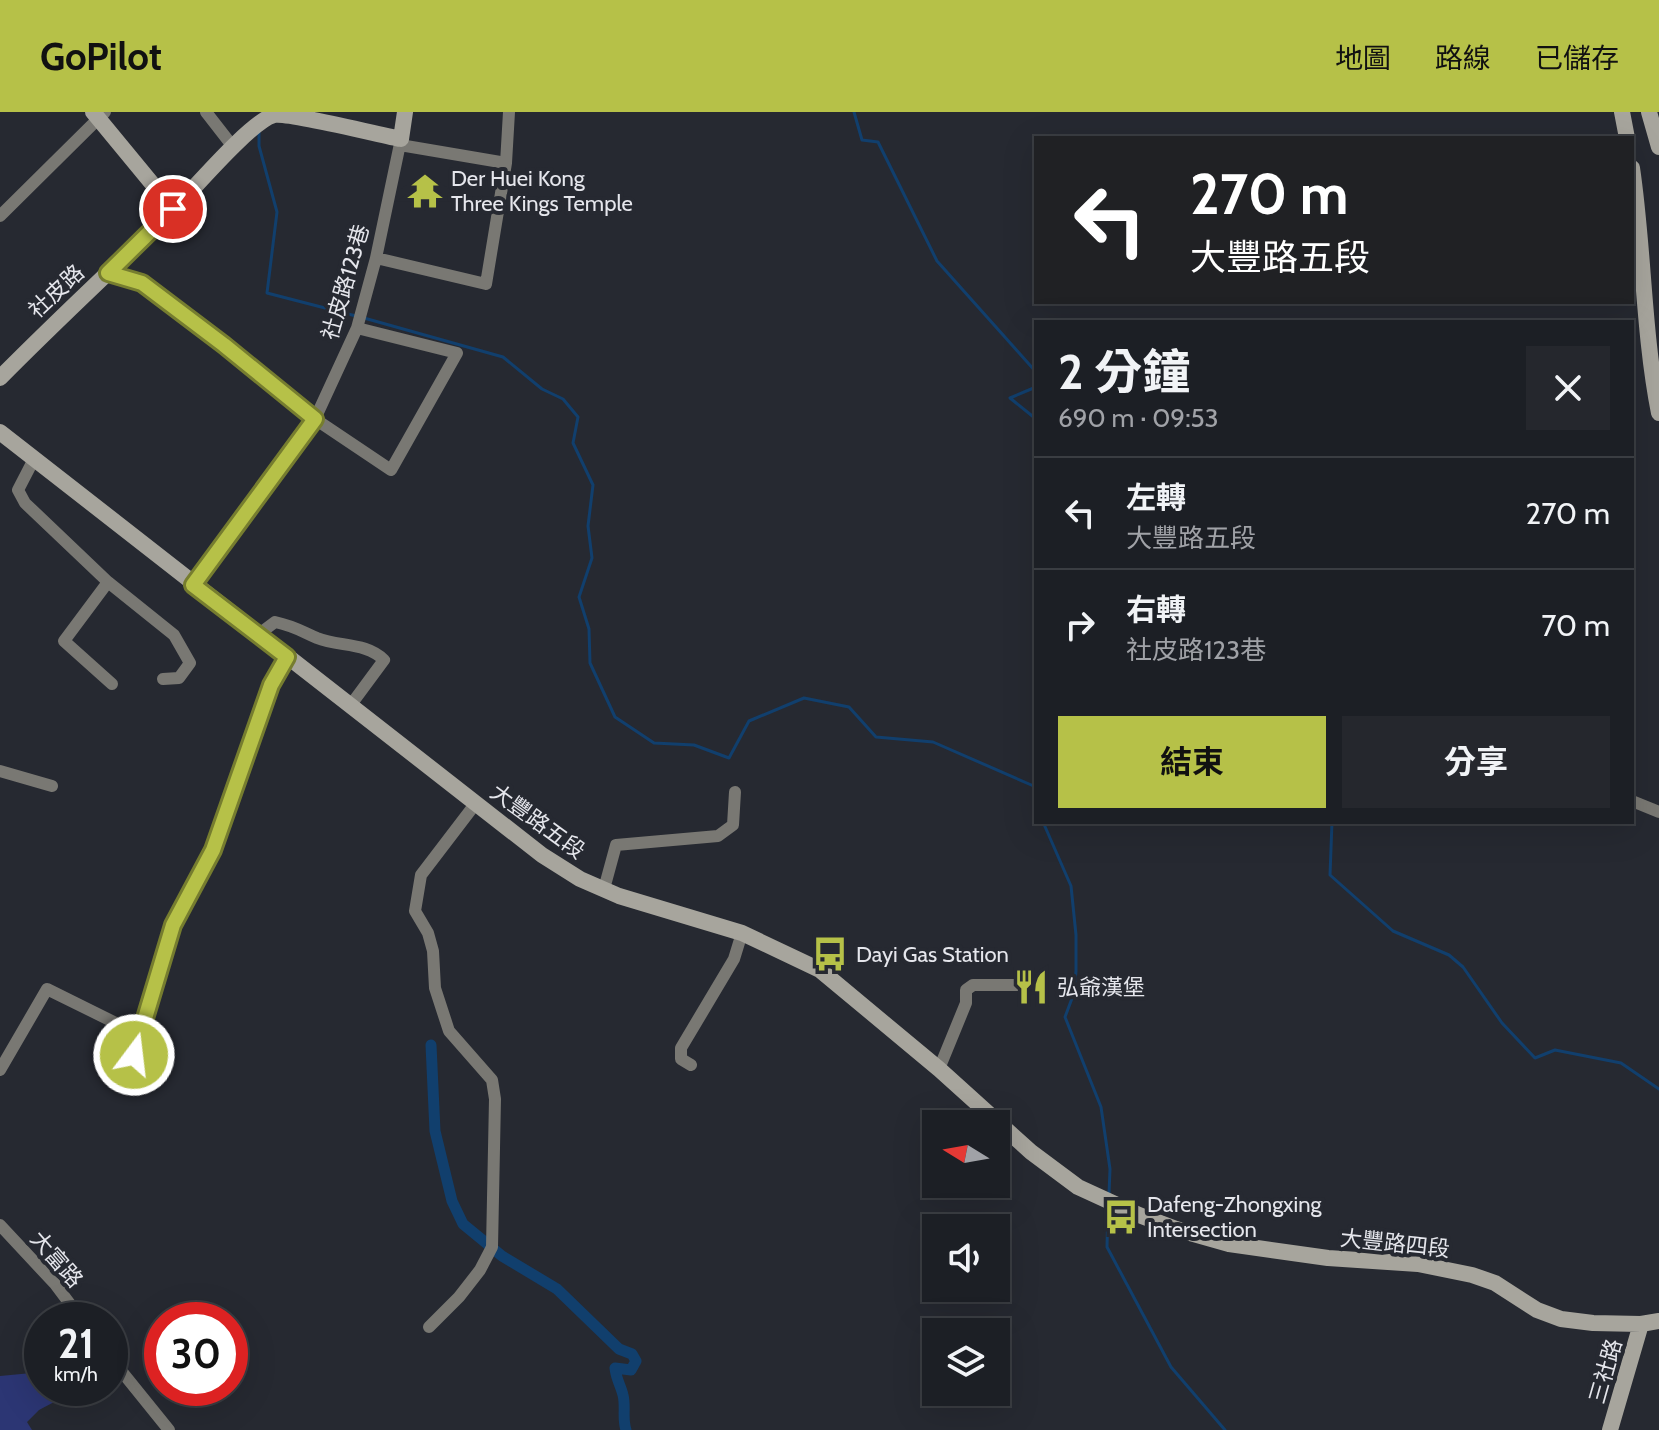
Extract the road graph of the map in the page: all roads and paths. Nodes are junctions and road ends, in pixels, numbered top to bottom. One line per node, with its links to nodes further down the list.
1 (206, 112): 11 (street)
2 (405, 112): 9 (street)
3 (509, 112): 12 (street)
4 (1622, 112): 8 (street)
5 (1649, 112): 10 (street)
6 (99, 114): 14 (street); 15 (street)
7 (275, 114): 9 (street, 社皮路); 11 (street, 社皮路)
8 (1627, 136)
9 (400, 142): 12 (street); 16 (street, 社皮路123巷)
10 (1659, 147)
11 (234, 148): 14 (street, 社皮路)
12 (506, 163): 16 (street)
13 (1634, 181): 20 (street)
14 (173, 209): 17 (street, 社皮路)
15 (0, 216)
16 (376, 258): 18 (street, 社皮路123巷)
17 (108, 273): 19 (street, 社皮路); 21 (street)
18 (357, 328): 21 (street, 社皮路123巷); 21 (street)
19 (0, 378)
20 (1659, 413)
21 (315, 419): 25 (street, 社皮路123巷)
22 (0, 432): 23 (street, 大豐路五段)
23 (34, 459): 24 (street); 25 (street, 大豐路五段)
24 (108, 582): 28 (street); 29 (street)
25 (193, 585): 26 (street, 大豐路五段)
26 (259, 634): 27 (street, 大豐路五段); 30 (street)
27 (287, 657): 30 (street, 大豐路五段); 40 (street)
28 (163, 679)
29 (112, 684)
30 (350, 706): 35 (street, 大豐路五段)
31 (0, 771): 32 (street)
32 (52, 786)
33 (735, 792): 37 (street)
34 (1634, 802): 36 (street)
35 (476, 803): 37 (street, 大豐路五段); 50 (street)
36 (1659, 812)
37 (604, 889): 38 (street, 大豐路五段)
38 (742, 933): 41 (street); 42 (street, 大豐路五段)
39 (1021, 985): 42 (street)
40 (140, 1035): 43 (street); 44 (street)
41 (691, 1065)
42 (939, 1069): 45 (street, 大豐路五段)
43 (0, 1070)
44 (129, 1075)
45 (1078, 1187): 49 (street, 大豐路四段)
46 (0, 1225): 47 (street, 大富路)
47 (68, 1302)
48 (1659, 1321): 49 (street, 大豐路四段)
49 (1641, 1324): 53 (street, 三社路)
50 (429, 1327)
51 (128, 1379): 52 (street)
52 (169, 1430)
53 (1610, 1430)

